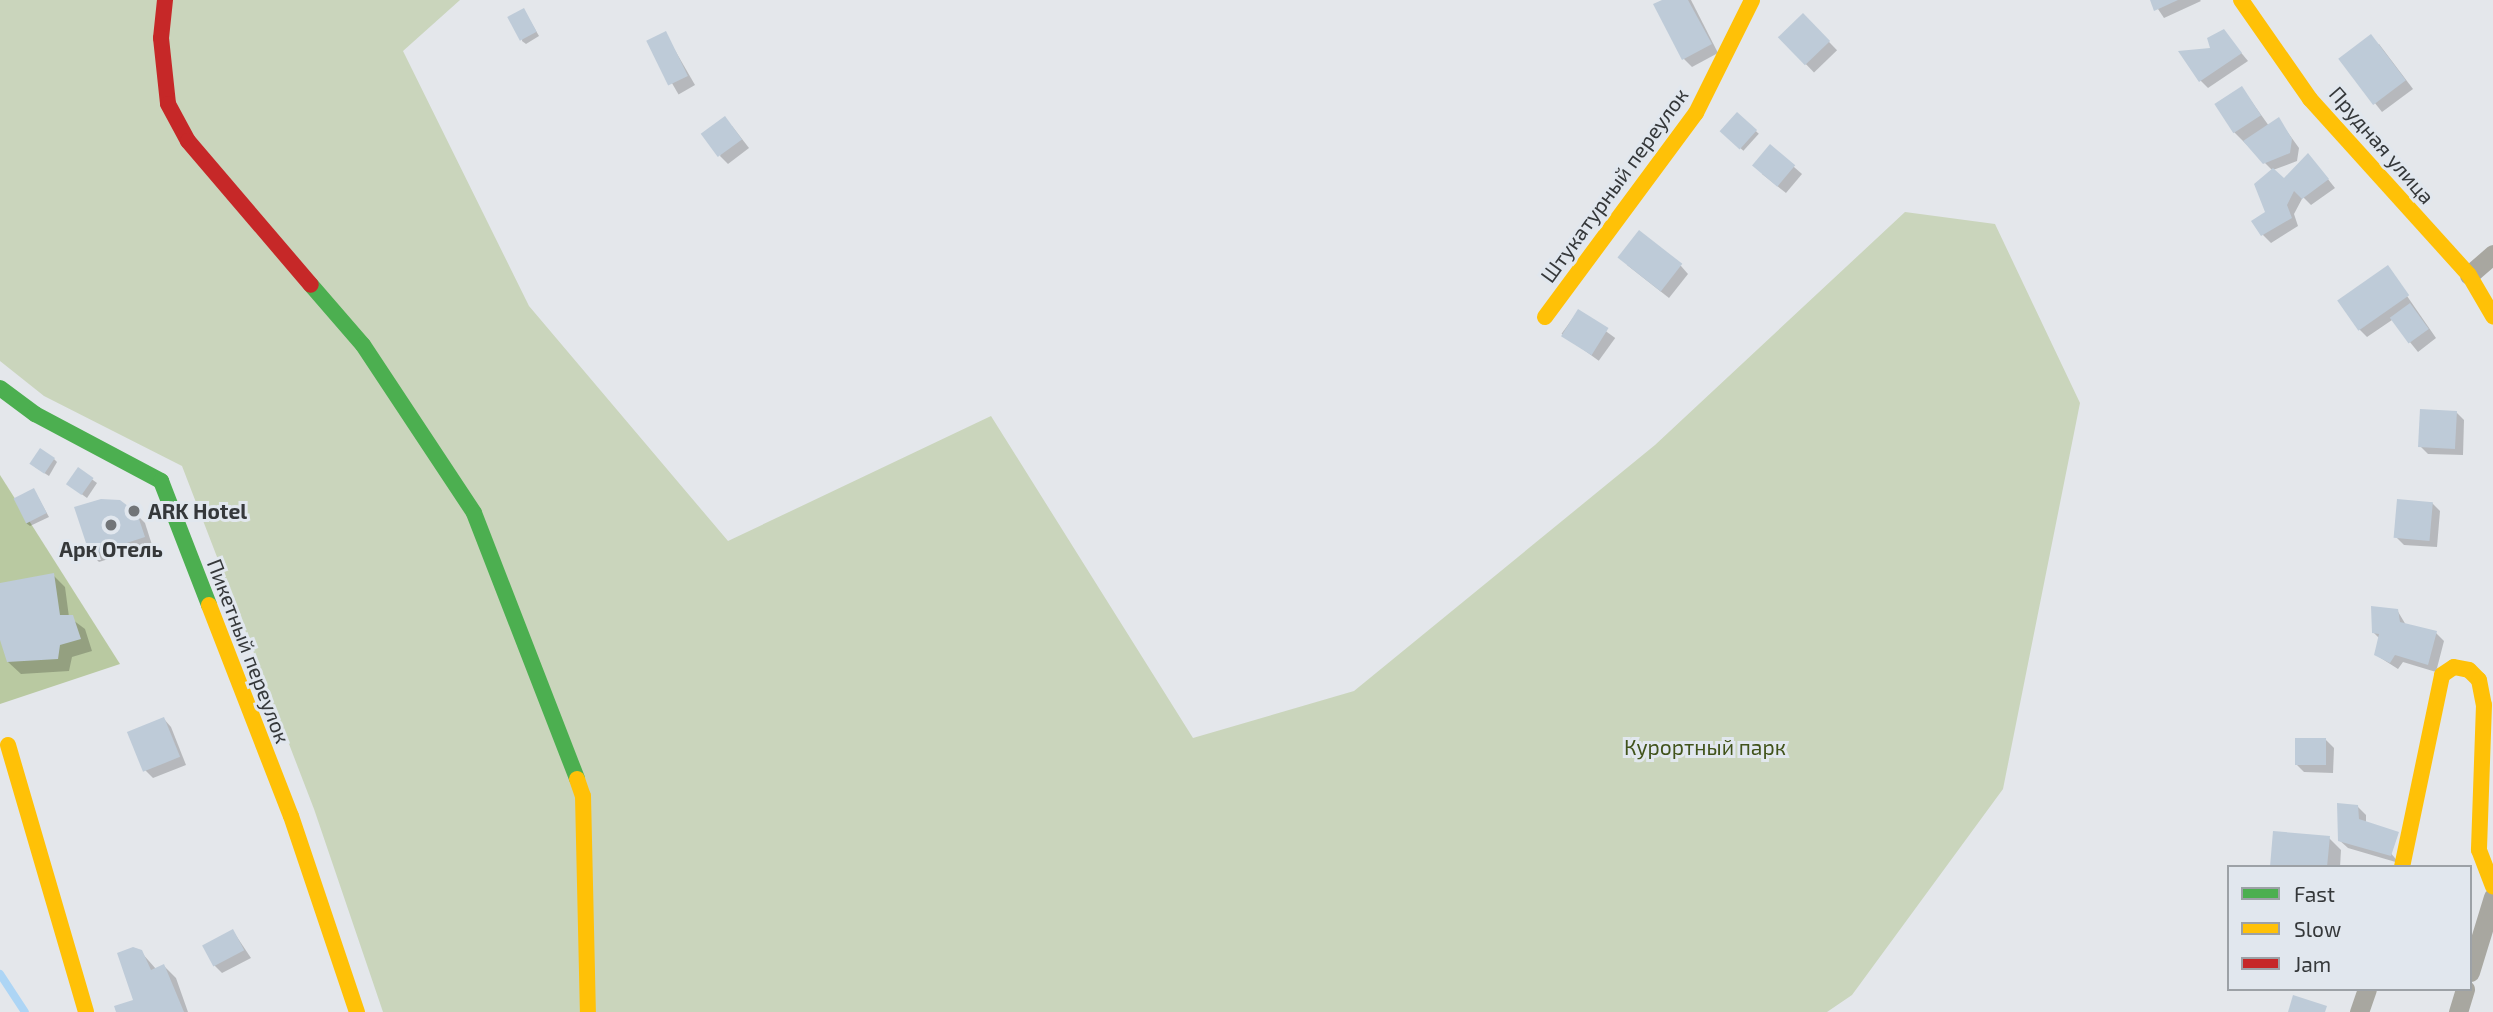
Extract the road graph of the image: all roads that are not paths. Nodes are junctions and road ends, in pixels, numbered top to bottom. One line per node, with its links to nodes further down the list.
1 (165, 0): 18 (street)
2 (1752, 0): 7 (street, Штукатурный переулок)
3 (2241, 0): 5 (street, Прудная улица)
4 (2493, 254): 5 (street)
5 (2469, 275): 6 (street, Прудная улица)
6 (2493, 316)
7 (1545, 317)
8 (0, 388): 17 (street, Пикетный переулок)
9 (8, 744): 16 (street)
10 (2402, 865): 11 (street)
11 (2493, 886)
12 (2493, 897): 13 (street)
13 (2472, 965)
14 (2366, 991): 19 (street)
15 (2464, 991): 20 (street)
16 (86, 1012)
17 (357, 1012)
18 (587, 1012)
19 (2359, 1012)
20 (2458, 1012)

